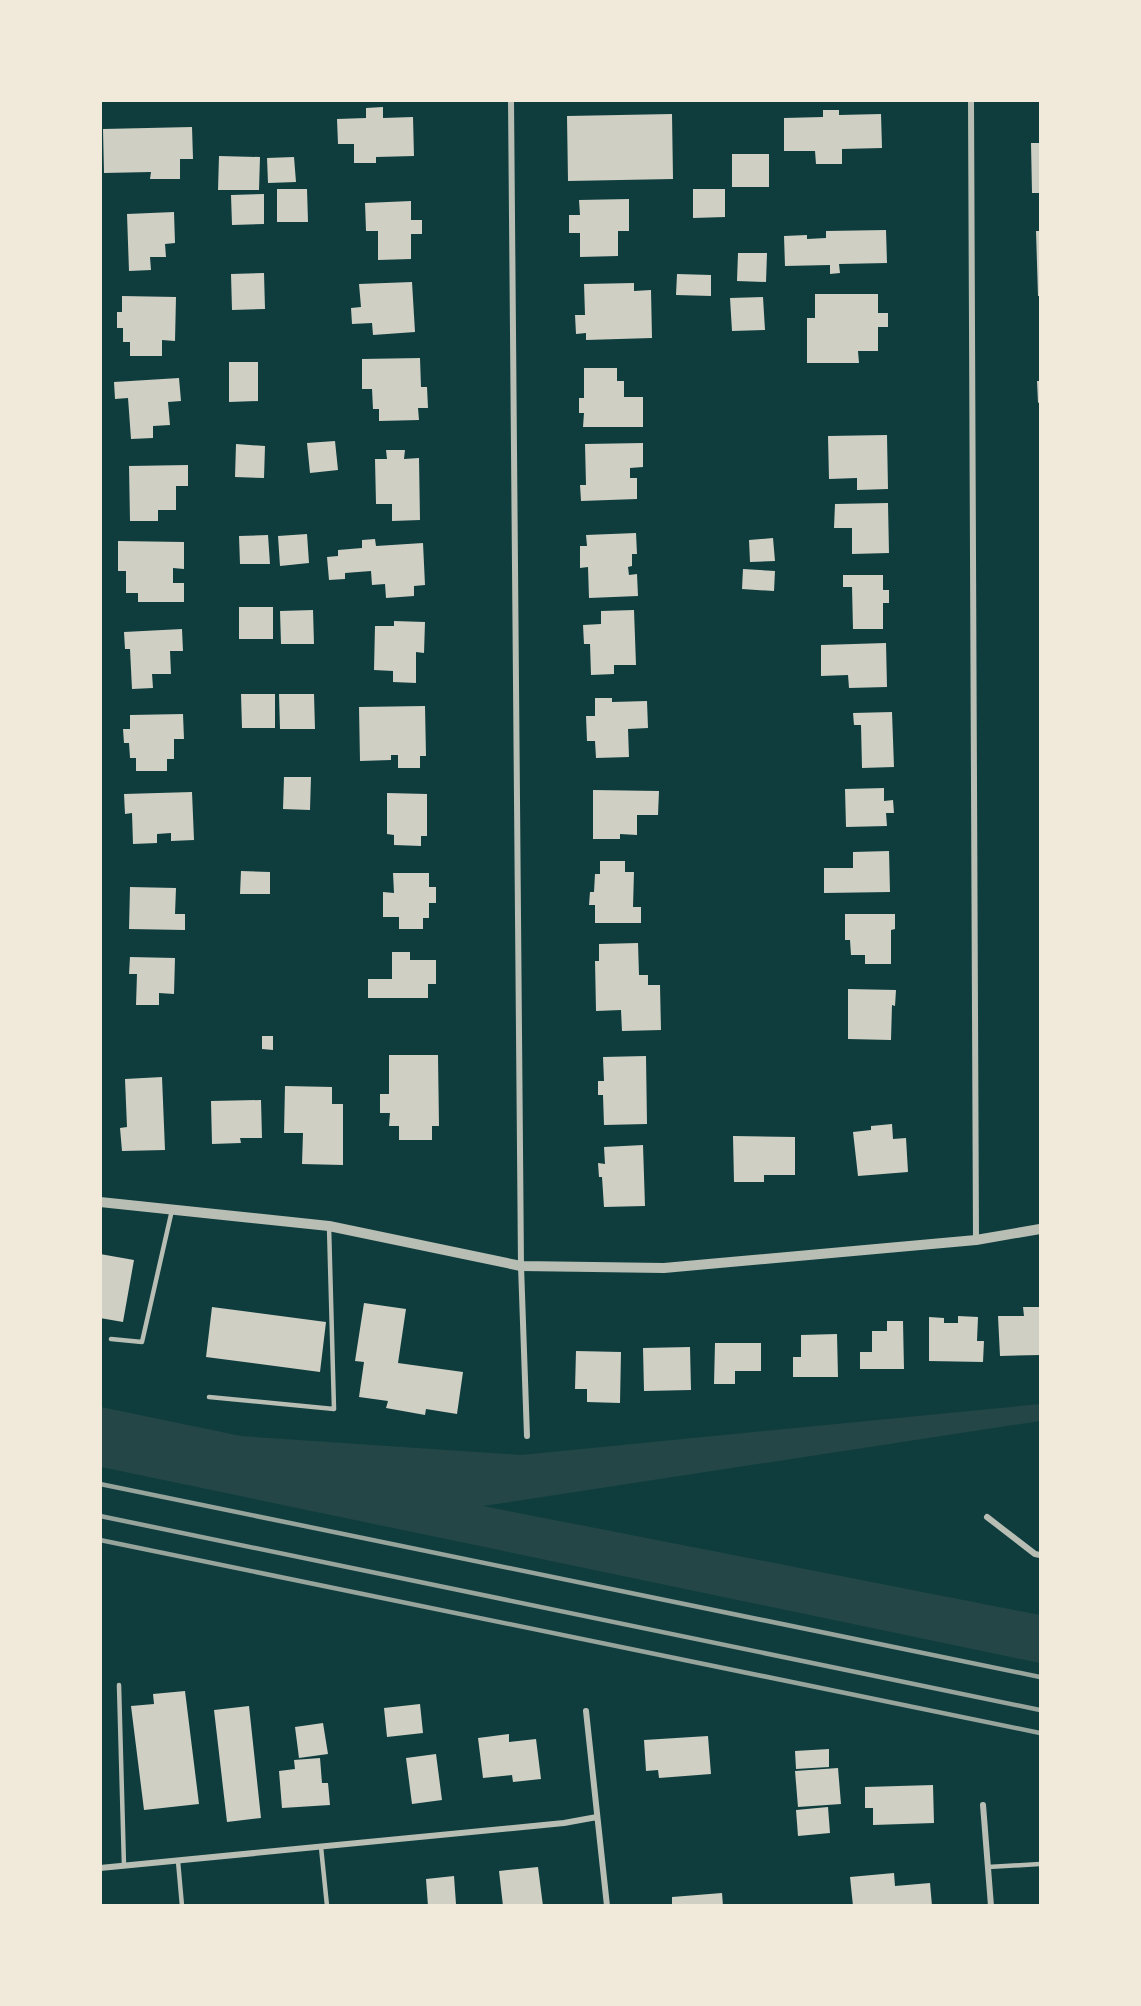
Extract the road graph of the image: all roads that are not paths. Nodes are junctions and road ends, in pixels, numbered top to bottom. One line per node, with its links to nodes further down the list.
1 (511, 100): 8 (street)
2 (971, 100): 7 (street)
3 (100, 1202): 4 (street)
4 (172, 1210): 5 (street); 9 (lane)
5 (329, 1226): 8 (street); 10 (lane)
6 (1041, 1229): 7 (street)
7 (976, 1240): 8 (street)
8 (520, 1266): 11 (street)
9 (111, 1339)
10 (209, 1397)
11 (527, 1436)
12 (987, 1517): 13 (street)
13 (1041, 1555)
14 (119, 1686): 21 (lane)
15 (586, 1711): 17 (street)
16 (983, 1805): 22 (street)
17 (597, 1817): 18 (street); 26 (street)
18 (321, 1847): 19 (street); 25 (lane)
19 (178, 1861): 21 (street); 24 (lane)
20 (1041, 1864): 22 (lane)
21 (124, 1866): 23 (street)
22 (988, 1867): 27 (street)
23 (100, 1868)
24 (182, 1905)
25 (327, 1905)
26 (607, 1905)
27 (991, 1905)

